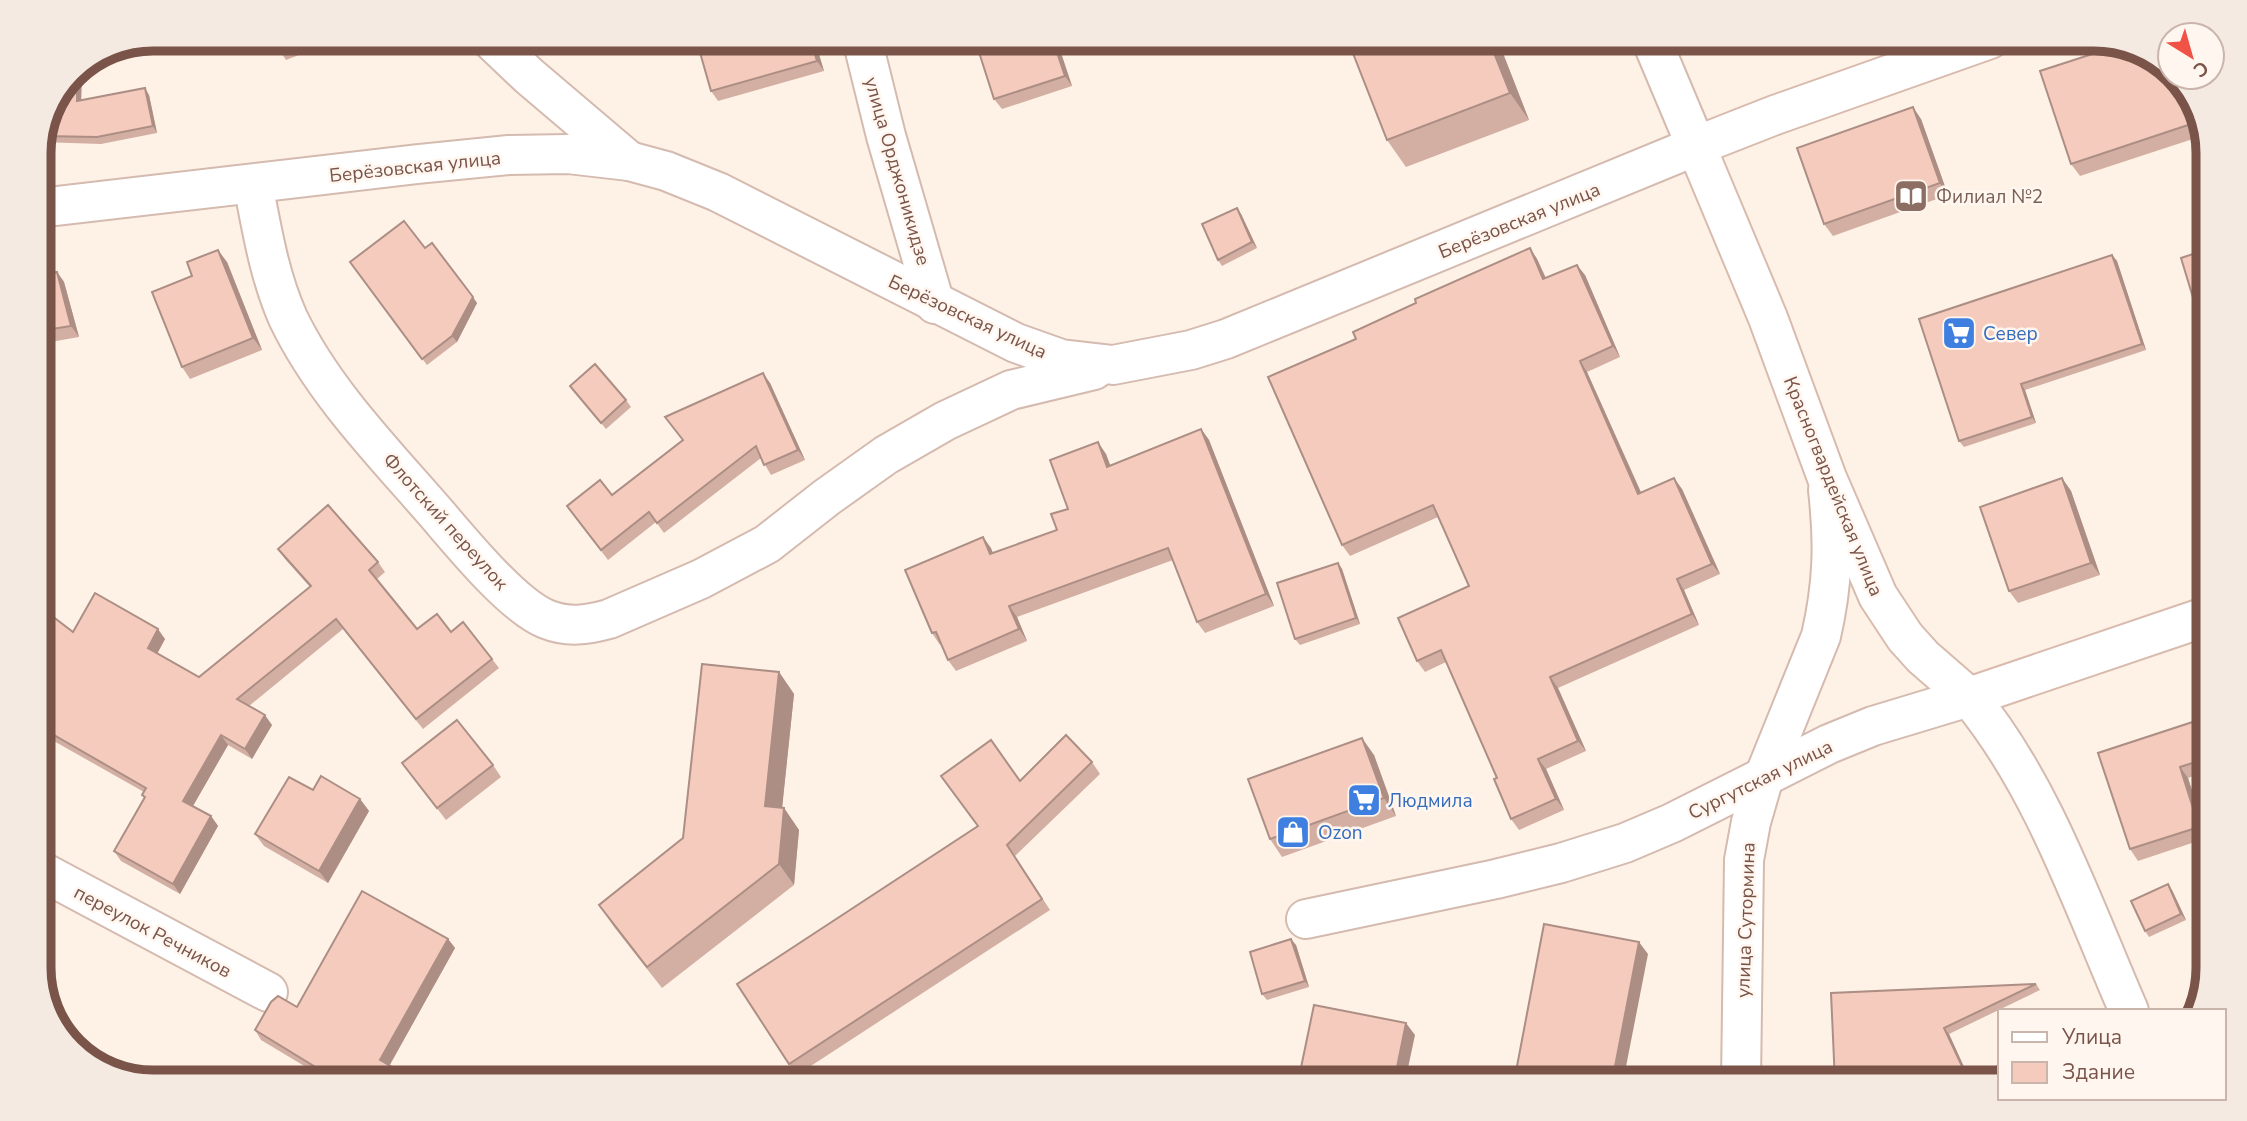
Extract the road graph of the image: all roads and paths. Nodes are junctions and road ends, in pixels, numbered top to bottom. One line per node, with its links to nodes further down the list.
1 (503, 51): 6 (street)
2 (865, 51): 9 (street, улица Орджоникидзе)
3 (1656, 51): 5 (street, Красногвардейская улица)
4 (1953, 51): 5 (street, Берёзовская улица)
5 (1696, 146): 10 (street, Берёзовская улица); 11 (street, Красногвардейская улица)
6 (629, 162): 7 (street, Берёзовская улица); 9 (street, Берёзовская улица)
7 (253, 184): 8 (street, Берёзовская улица); 10 (street, Флотский переулок)
8 (51, 207)
9 (935, 303): 10 (street, Берёзовская улица)
10 (1113, 365)
11 (1827, 478): 13 (street, Красногвардейская улица); 14 (street, улица Сутормина)
12 (2196, 620): 13 (street, Сургутская улица)
13 (1969, 697): 14 (street, Сургутская улица); 18 (street, Красногвардейская улица)
14 (1764, 777): 16 (street, Сургутская улица); 19 (street, улица Сутормина)
15 (51, 876): 17 (street, переулок Речников)
16 (1306, 919)
17 (268, 992)
18 (2128, 1009)
19 (1741, 1070)

